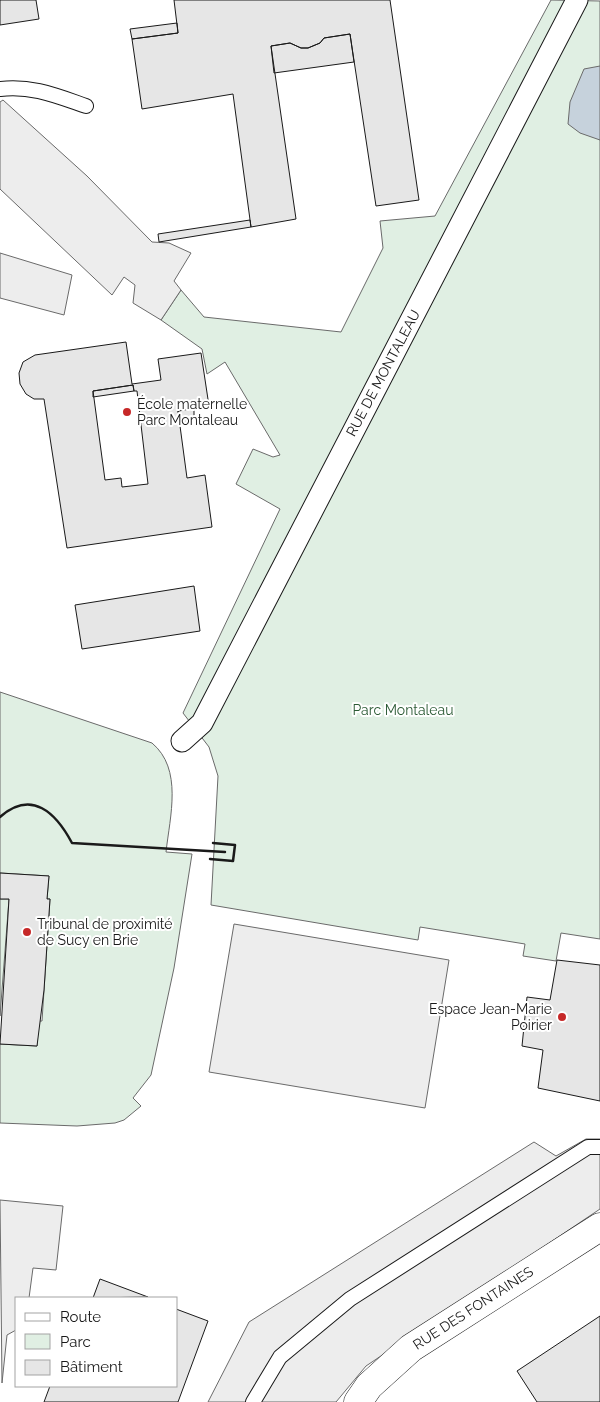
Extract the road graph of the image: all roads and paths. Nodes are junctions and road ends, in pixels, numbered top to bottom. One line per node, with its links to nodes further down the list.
1 (577, 0): 4 (street, RUE DE MONTALEAU)
2 (0, 89): 3 (lane)
3 (86, 106)
4 (182, 741)
5 (600, 1147): 7 (lane)
6 (600, 1228): 8 (street, RUE DES FONTAINES)
7 (253, 1402)
8 (358, 1402)

